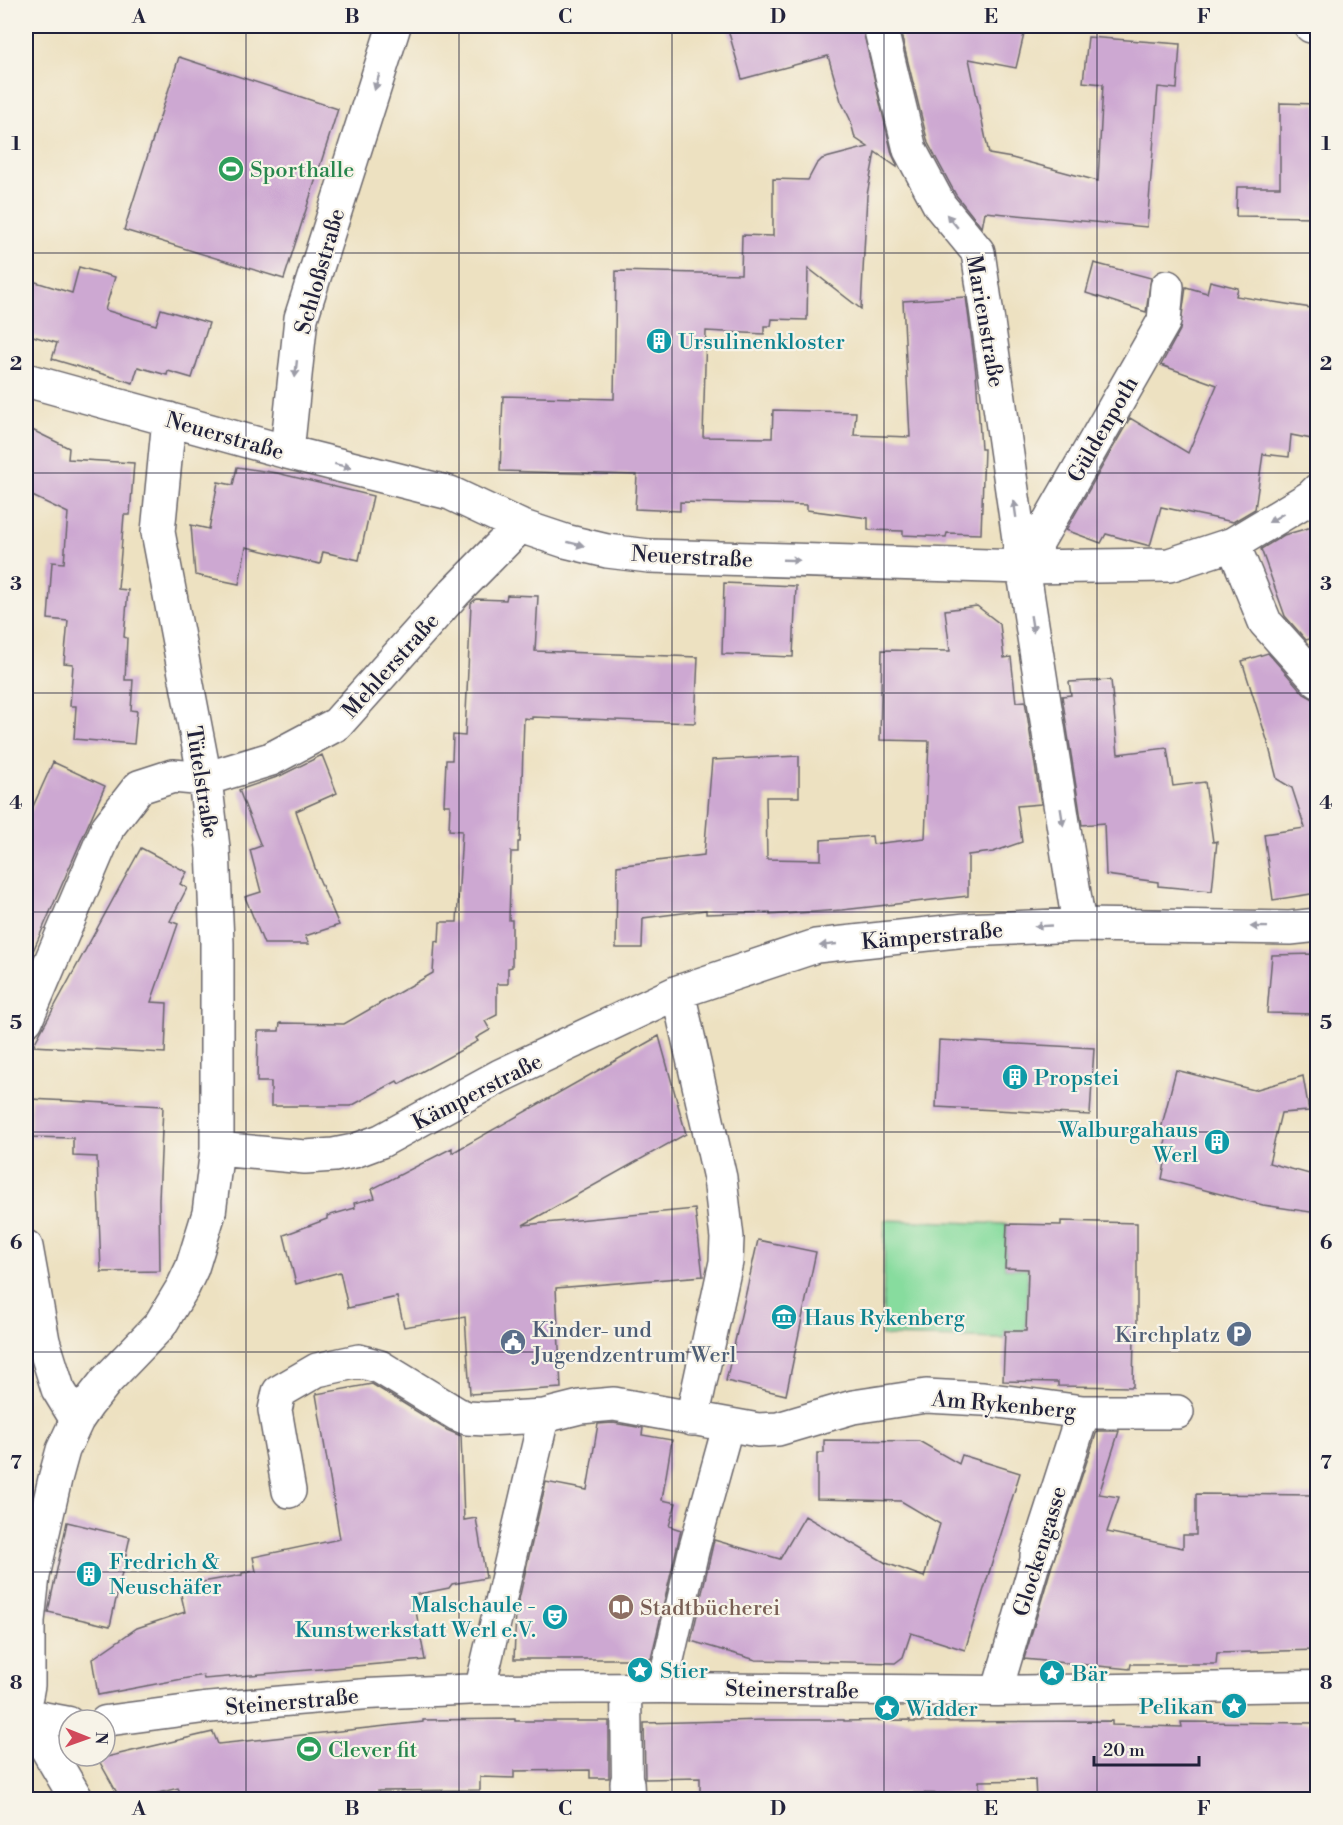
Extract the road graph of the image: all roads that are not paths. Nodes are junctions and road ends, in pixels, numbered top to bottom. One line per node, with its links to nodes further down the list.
1 (394, 26): 8 (street, Schloßstraße, one-way to 8)
2 (880, 26): 12 (street, Marienstraße, one-way to 2)
3 (1311, 26): 4 (street)
4 (1317, 27)
5 (1167, 287): 12 (street, Güldenpoth)
6 (26, 380): 7 (street, Neuerstraße)
7 (169, 419): 8 (street, Neuerstraße); 14 (street, Tütelstraße)
8 (286, 452): 10 (street, Neuerstraße, one-way to 10)
9 (1317, 490): 11 (street, Neuerstraße, one-way to 11)
10 (520, 526): 12 (street, Neuerstraße, one-way to 12); 14 (street, Mehlerstraße)
11 (1233, 544): 12 (street, Neuerstraße); 13 (street)
12 (1023, 567): 15 (street, one-way to 15)
13 (1317, 681)
14 (205, 779): 18 (street, Mehlerstraße); 19 (street, Tütelstraße)
15 (1079, 925): 16 (street, Kämperstraße, one-way to 15); 17 (street, Kämperstraße, one-way to 17)
16 (1317, 925)
17 (678, 992): 19 (street, Kämperstraße); 24 (street)
18 (26, 1020)
19 (217, 1149): 25 (street)
20 (26, 1247): 25 (street)
21 (1083, 1412): 22 (street, Am Rykenberg); 26 (street, Am Rykenberg); 28 (street, Glockengasse)
22 (1177, 1412)
23 (544, 1416): 24 (street, Am Rykenberg); 27 (street, Am Rykenberg); 33 (street)
24 (692, 1419): 26 (street, Am Rykenberg)
25 (77, 1420): 29 (street)
26 (728, 1426): 32 (street)
27 (289, 1491)
28 (1037, 1555): 34 (street, Glockengasse)
29 (27, 1620): 35 (street)
30 (1317, 1686): 34 (street, Steinerstraße)
31 (626, 1688): 32 (street, Steinerstraße); 33 (street, Steinerstraße); 40 (street)
32 (662, 1688): 34 (street, Steinerstraße)
33 (480, 1689): 37 (street, Steinerstraße)
34 (997, 1691)
35 (26, 1696)
36 (26, 1714): 38 (street)
37 (117, 1719)
38 (57, 1720)
39 (26, 1722): 41 (street)
40 (628, 1791)
41 (77, 1800)

